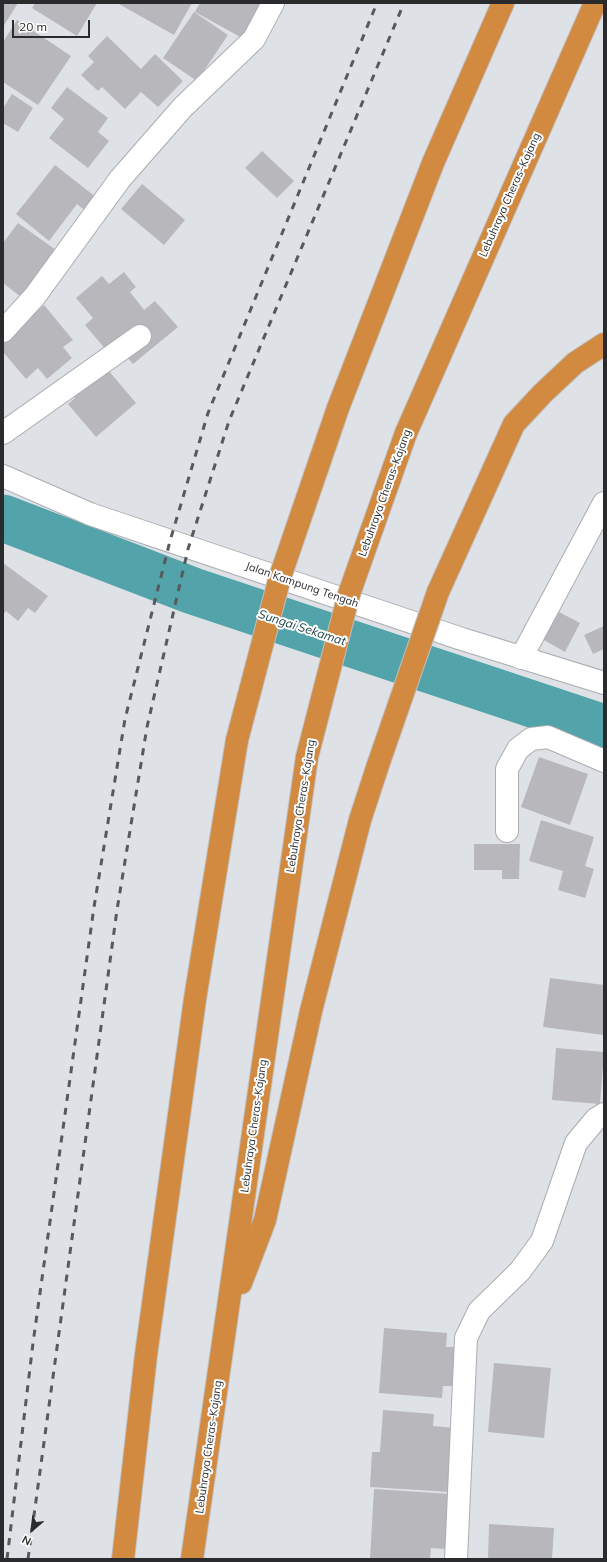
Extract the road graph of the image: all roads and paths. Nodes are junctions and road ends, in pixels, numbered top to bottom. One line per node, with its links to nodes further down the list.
1 (273, 3): 4 (street)
2 (503, 3): 16 (highway, bridge)
3 (595, 3): 15 (highway, Lebuhraya Cheras–Kajang, bridge)
4 (3, 331)
5 (140, 336): 7 (street)
6 (604, 344): 15 (highway, bridge)
7 (3, 433)
8 (3, 476): 10 (street, Jalan Kampung Tengah)
9 (604, 503): 10 (street)
10 (522, 658): 11 (street, Jalan Kampung Tengah)
11 (604, 683)
12 (604, 761): 13 (street)
13 (508, 831)
14 (604, 1114): 18 (street)
15 (227, 1322): 17 (highway, Lebuhraya Cheras–Kajang)
16 (124, 1559)
17 (192, 1559)
18 (456, 1559)

